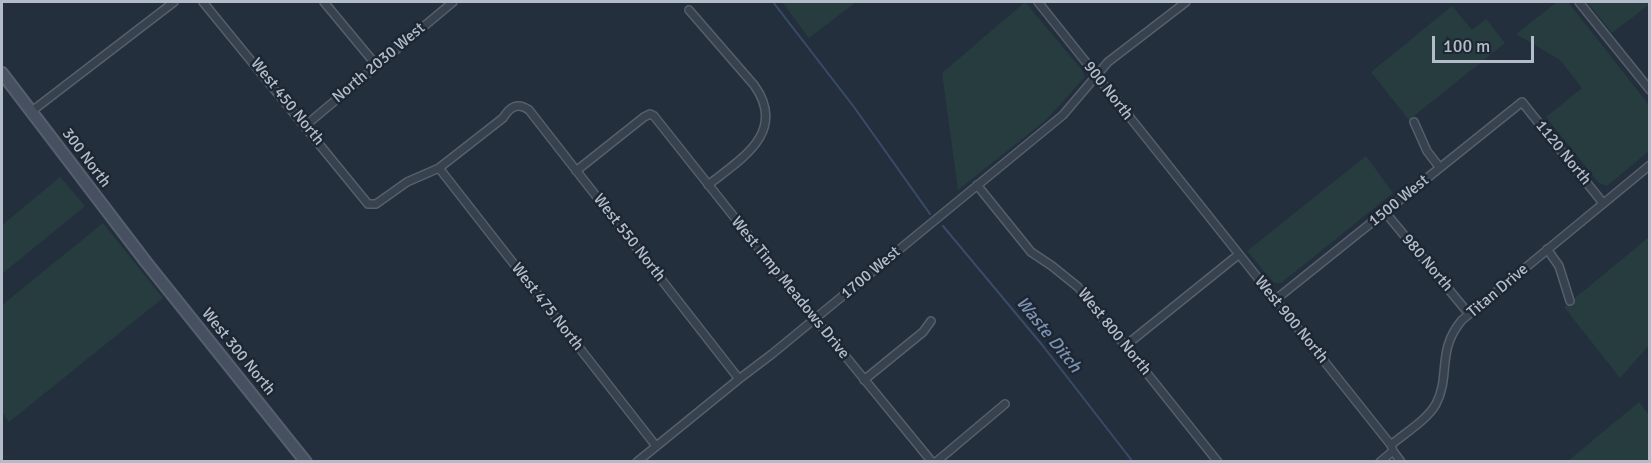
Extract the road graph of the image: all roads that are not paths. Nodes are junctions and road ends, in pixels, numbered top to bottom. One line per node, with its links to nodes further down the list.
1 (174, 2): 14 (street)
2 (203, 2): 16 (street, West 450 North)
3 (324, 2): 9 (street)
4 (1038, 2): 11 (street, 900 North)
5 (1186, 2): 11 (street, 1700 West)
6 (1579, 2): 12 (street)
7 (448, 3): 9 (street, North 2030 West)
8 (689, 10): 22 (street)
9 (377, 66): 16 (street, North 2030 West)
10 (2, 73): 14 (street, 300 North)
11 (1096, 75): 21 (street, 900 North); 23 (street, 1700 West)
12 (1650, 90)
13 (1522, 102): 19 (street, 1500 West); 24 (street, 1120 North)
14 (32, 111): 28 (street, 300 North)
15 (1414, 122): 19 (street)
16 (306, 125): 18 (street, West 450 North)
17 (1650, 165): 24 (street, Titan Drive)
18 (439, 168): 20 (street, West 550 North); 38 (street, West 475 North)
19 (1440, 168): 25 (street, 1500 West)
20 (576, 171): 22 (street, West Timp Meadows Drive); 35 (street, West 550 North)
21 (1179, 180): 27 (street, West 900 North)
22 (708, 185): 32 (street, West Timp Meadows Drive)
23 (977, 185): 32 (street, 1700 West); 34 (street, West 800 North)
24 (1603, 203): 26 (street, Titan Drive)
25 (1385, 212): 29 (street, 1500 West); 31 (street, 980 North)
26 (1547, 249): 30 (street); 31 (street, Titan Drive)
27 (1238, 255): 29 (street, West 900 North); 34 (street)
28 (146, 262): 40 (street, West 300 North)
29 (1275, 300): 39 (street, West 900 North)
30 (1570, 301)
31 (1469, 314): 39 (street, Titan Drive)
32 (815, 319): 35 (street, 1700 West); 36 (street, West Timp Meadows Drive)
33 (931, 321): 36 (street)
34 (1125, 346): 43 (street, West 800 North)
35 (739, 379): 38 (street, 1700 West)
36 (864, 380): 42 (street, West Timp Meadows Drive)
37 (1005, 404): 42 (street)
38 (656, 446): 41 (street, 1700 West)
39 (1392, 448): 44 (street, Titan Drive); 45 (street, West 900 North)
40 (306, 462)
41 (637, 462)
42 (934, 462)
43 (1218, 462)
44 (1380, 462)
45 (1401, 462)

